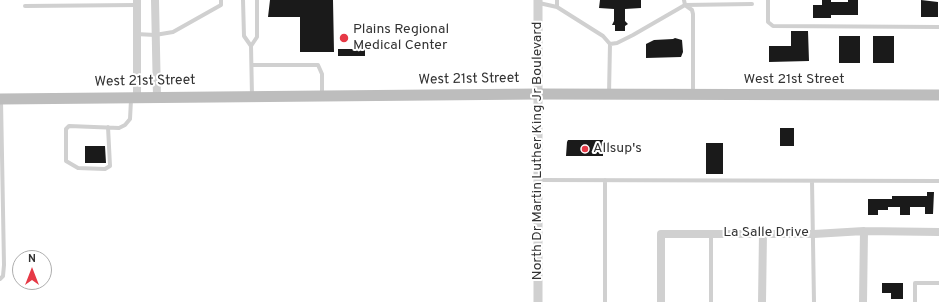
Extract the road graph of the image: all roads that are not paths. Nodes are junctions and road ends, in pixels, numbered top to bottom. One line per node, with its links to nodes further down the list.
1 (155, 0): 15 (street)
2 (221, 0): 15 (lane)
3 (243, 0): 17 (lane)
4 (257, 0): 17 (lane)
5 (557, 0): 12 (lane)
6 (768, 0): 13 (lane)
7 (538, 2): 12 (lane); 19 (street, North Dr Martin Luther King Jr Boulevard)
8 (685, 2): 10 (lane); 16 (lane); 21 (lane)
9 (137, 3): 11 (lane); 14 (street)
10 (752, 4)
11 (25, 6)
12 (557, 7): 16 (lane)
13 (939, 27)
14 (136, 34): 15 (lane); 25 (street)
15 (156, 35): 26 (street)
16 (610, 44): 20 (lane)
17 (252, 46): 18 (lane)
18 (252, 65): 23 (lane); 24 (lane)
19 (538, 94): 20 (main road, West 21st Street); 24 (main road, West 21st Street); 29 (street, North Dr Martin Luther King Jr Boulevard)
20 (609, 94): 21 (main road, West 21st Street)
21 (693, 95): 22 (main road, West 21st Street)
22 (939, 95)
23 (252, 96): 24 (main road, West 21st Street); 26 (main road, West 21st Street)
24 (322, 96)
25 (134, 97): 26 (main road, West 21st Street); 27 (main road, West 21st Street); 28 (lane)
26 (157, 97)
27 (1, 99): 38 (lane)
28 (108, 127): 28 (lane)
29 (538, 180): 30 (lane); 40 (street, North Dr Martin Luther King Jr Boulevard)
30 (605, 180): 31 (lane); 41 (lane)
31 (812, 181): 32 (lane); 37 (lane)
32 (939, 181)
33 (864, 231): 35 (street, La Salle Drive); 37 (street, La Salle Drive); 46 (street)
34 (763, 232): 36 (street, La Salle Drive); 37 (street, La Salle Drive); 44 (street)
35 (939, 232)
36 (711, 233): 42 (street, La Salle Drive); 43 (lane)
37 (814, 234): 45 (lane)
38 (0, 279)
39 (939, 283): 47 (lane)
40 (538, 302)
41 (605, 302)
42 (661, 302)
43 (711, 302)
44 (762, 302)
45 (814, 302)
46 (863, 302)
47 (915, 302)

